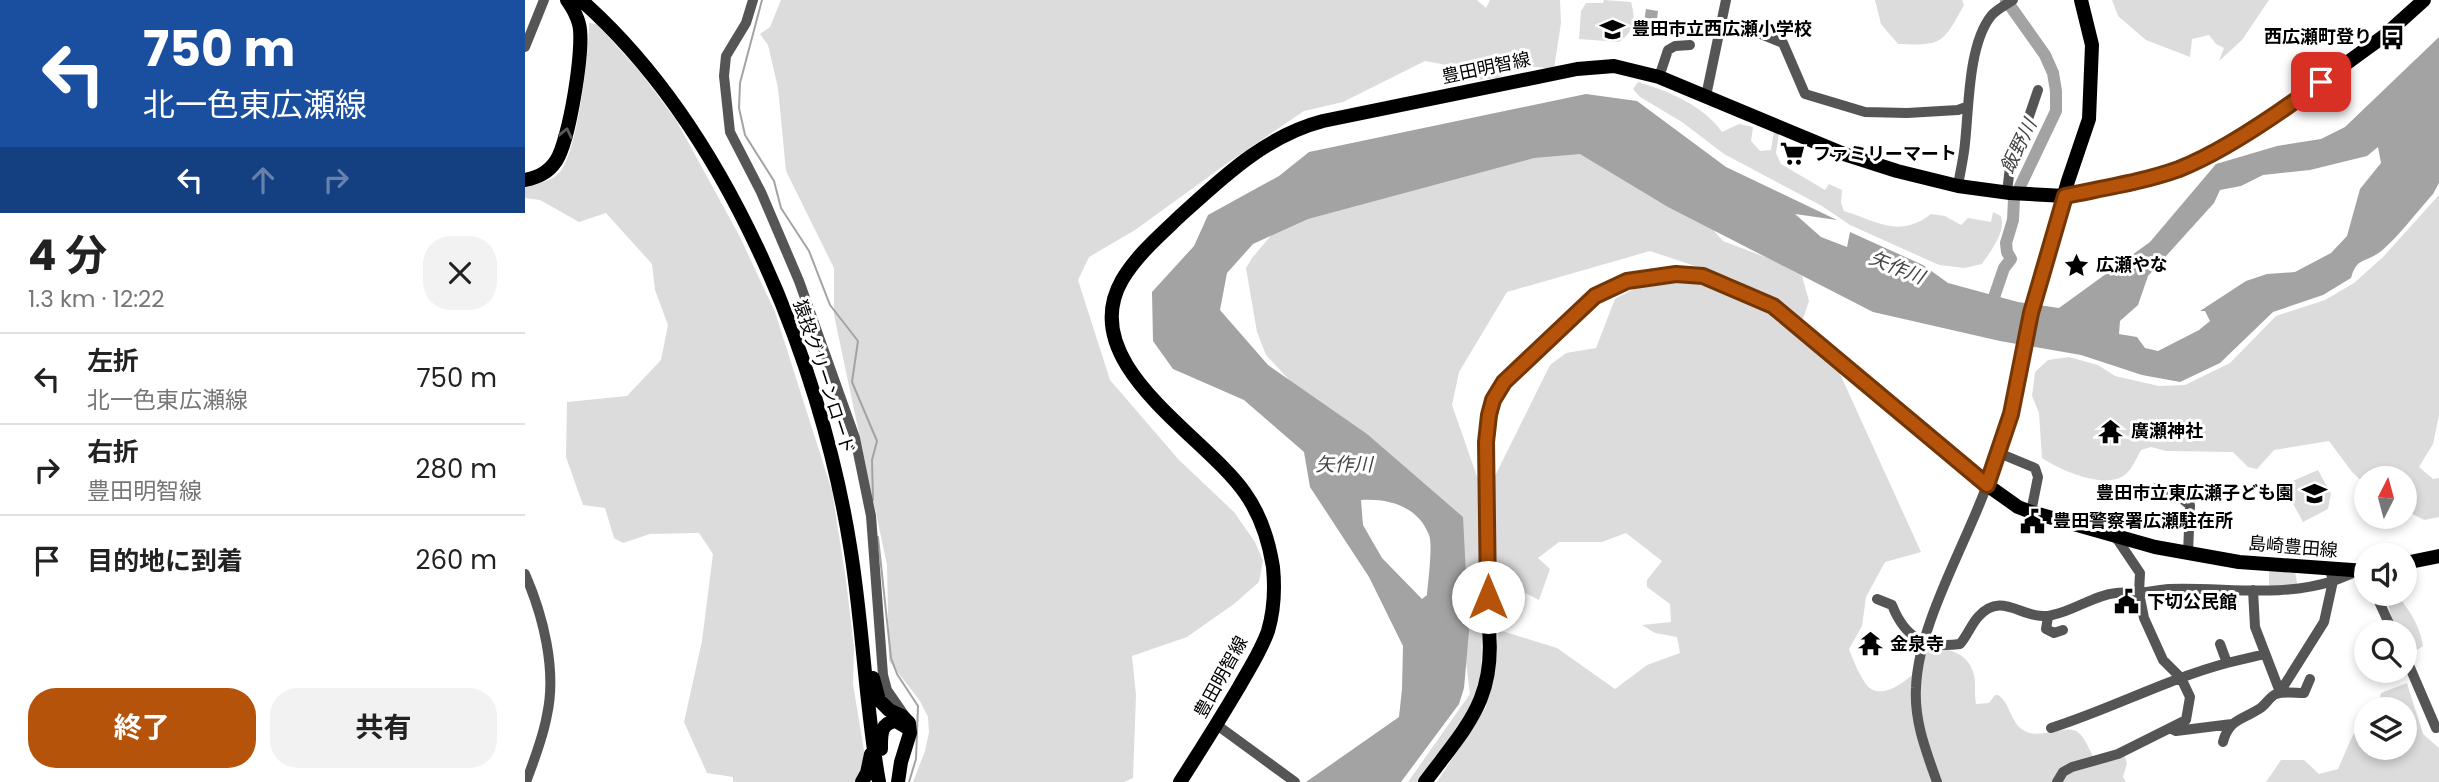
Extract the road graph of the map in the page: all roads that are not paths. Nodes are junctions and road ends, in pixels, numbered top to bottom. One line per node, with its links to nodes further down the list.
1 (567, 0): 16 (main road, one-way to 1)
2 (581, 0): 25 (main road, 猿投グリーンロード)
3 (753, 0): 45 (street)
4 (1726, 0): 9 (street)
5 (2013, 0): 15 (street)
6 (2081, 0): 19 (main road)
7 (2424, 0): 19 (main road, 豊田明智線)
8 (540, 1): 11 (street)
9 (1722, 26): 14 (street); 15 (street)
10 (1690, 46): 12 (street)
11 (525, 47)
12 (1659, 77): 14 (main road, 豊田明智線); 47 (main road, 豊田明智線)
13 (2038, 90): 18 (street)
14 (1706, 96): 17 (main road, 豊田明智線)
15 (1966, 107): 17 (street)
16 (525, 180)
17 (1958, 186): 18 (main road, 豊田明智線)
18 (2008, 192): 19 (main road, 豊田明智線)
19 (2065, 196): 20 (main road)
20 (1999, 453): 21 (main road); 23 (street)
21 (1987, 485): 23 (main road, 島崎豊田線); 37 (street); 60 (main road, 島崎豊田線)
22 (2156, 488): 26 (street)
23 (2031, 512): 24 (main road, 島崎豊田線)
24 (2115, 536): 26 (main road, 島崎豊田線); 33 (street)
25 (850, 542): 45 (main road); 51 (main road, 猿投グリーンロード)
26 (2188, 553): 31 (main road, 島崎豊田線)
27 (2439, 556): 28 (main road)
28 (2417, 561)
29 (525, 573): 54 (street)
30 (2354, 573): 31 (main road, 島崎豊田線)
31 (2332, 575): 32 (street); 44 (street)
32 (2253, 590): 33 (street); 39 (street)
33 (2139, 593): 35 (street); 41 (street)
34 (1877, 599): 37 (street)
35 (2047, 617): 36 (street); 37 (street)
36 (2063, 630)
37 (1924, 640): 61 (street)
38 (2220, 644): 40 (street)
39 (2265, 653): 40 (street); 44 (street)
40 (2227, 663): 41 (street)
41 (2181, 678): 49 (street); 50 (street)
42 (2310, 679): 44 (street)
43 (2417, 683): 48 (street)
44 (2280, 692): 46 (street)
45 (907, 719): 53 (main road)
46 (2232, 724): 50 (street); 52 (street)
47 (1217, 725): 58 (main road, 豊田明智線); 59 (street)
48 (2439, 727)
49 (2052, 728)
50 (2170, 729): 62 (street)
51 (873, 740): 55 (main road); 56 (main road, 猿投グリーンロード)
52 (2223, 742)
53 (907, 743): 56 (main road); 57 (main road)
54 (526, 782)
55 (862, 782)
56 (882, 782)
57 (898, 782)
58 (1180, 782)
59 (1295, 782)
60 (1425, 782)
61 (1937, 782)
62 (2057, 782)

